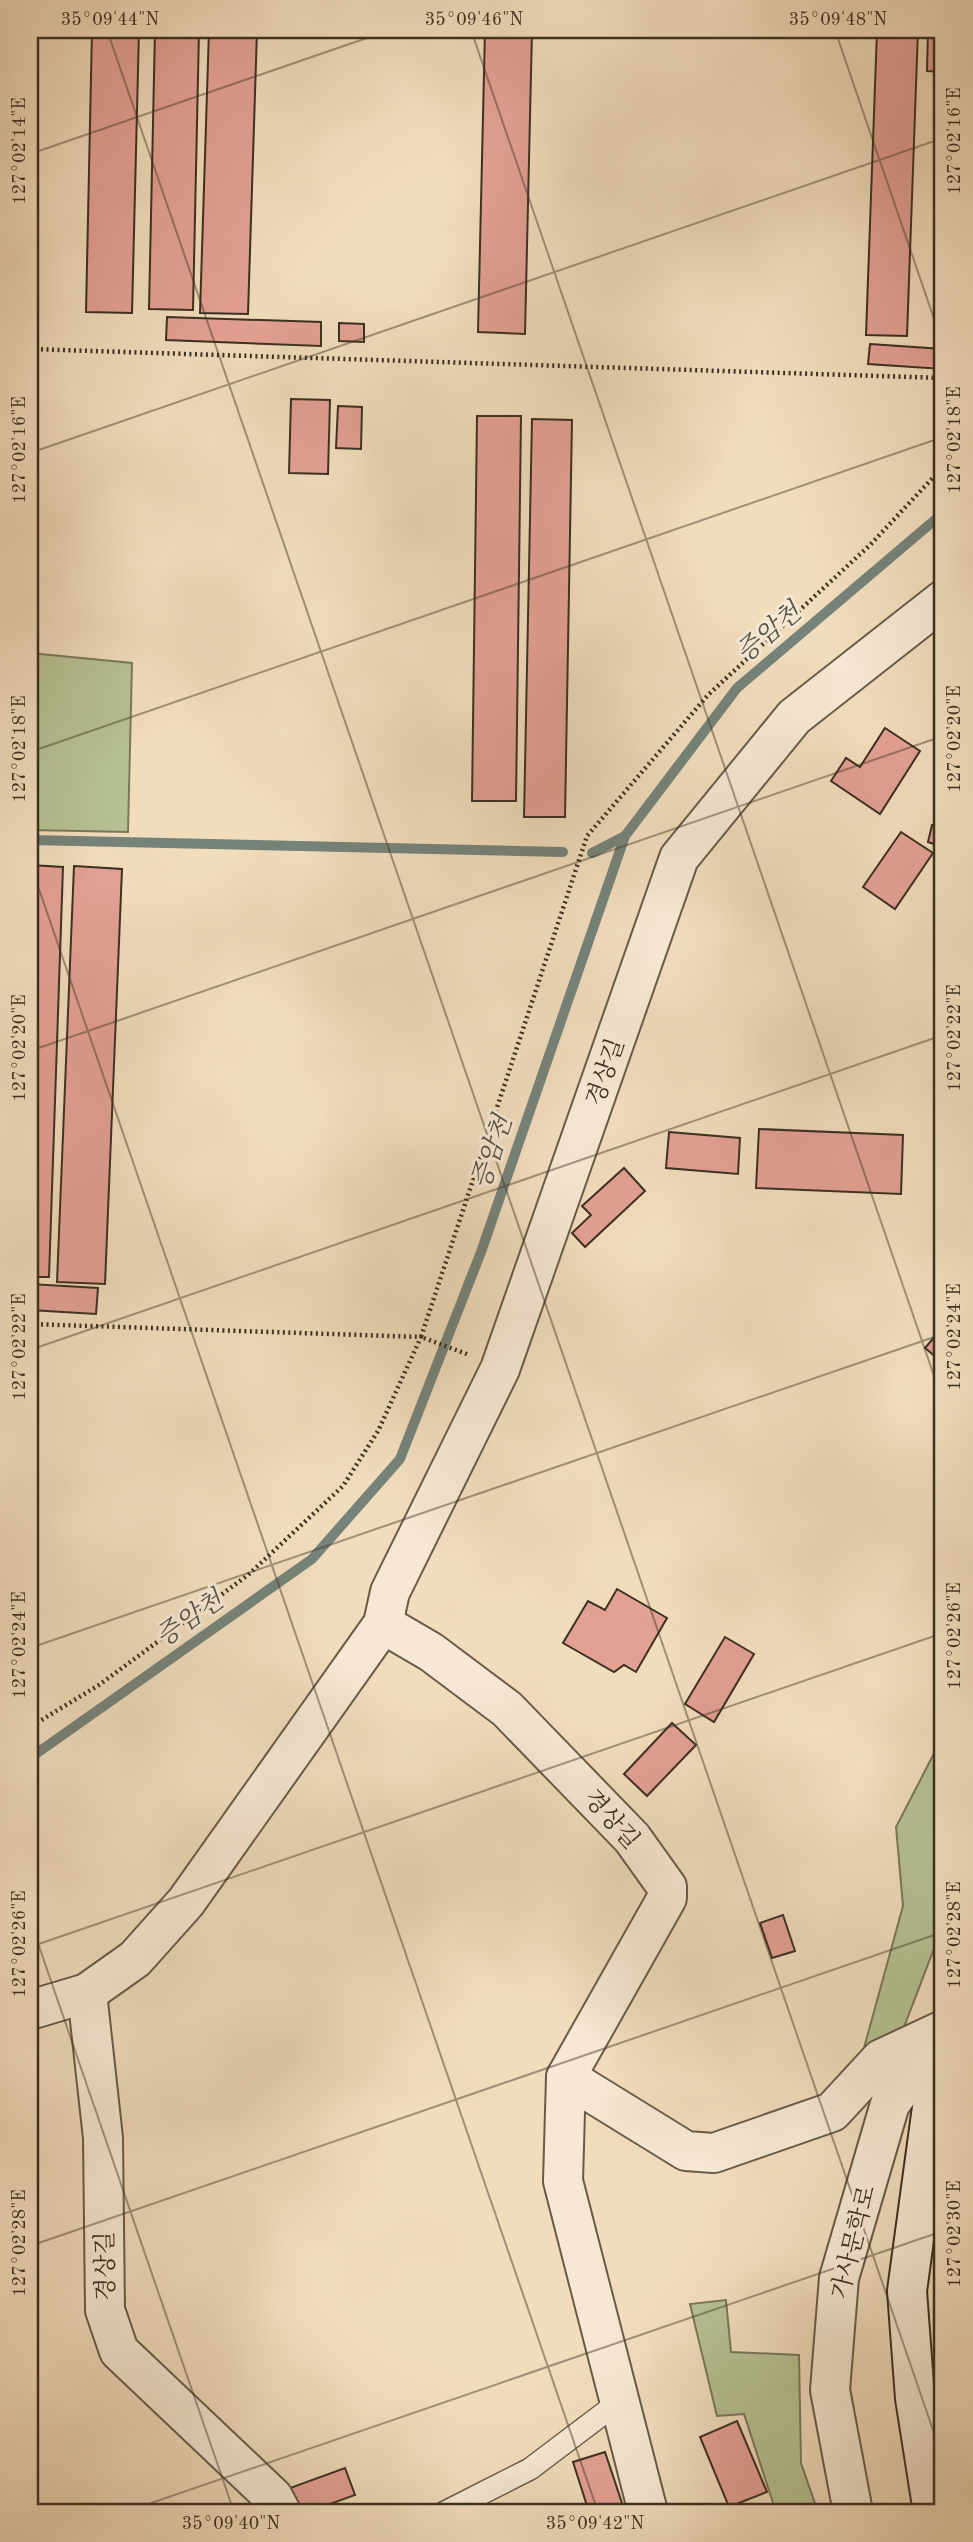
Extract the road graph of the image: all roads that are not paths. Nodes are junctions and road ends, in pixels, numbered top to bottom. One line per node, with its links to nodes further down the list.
1 (943, 600): 2 (street, 경상길)
2 (383, 1624): 3 (street, 경상길); 7 (street, 경상길)
3 (87, 1993): 4 (street, 경상길); 10 (street, 경상길)
4 (30, 2010)
5 (943, 2031): 7 (street); 13 (street, 가사문학로)
6 (943, 2040): 8 (street)
7 (566, 2077): 9 (street, 경상길)
8 (932, 2199): 14 (street)
9 (620, 2401): 11 (lane); 12 (street, 경상길)
10 (281, 2512)
11 (445, 2512)
12 (648, 2512)
13 (853, 2512)
14 (933, 2512)

